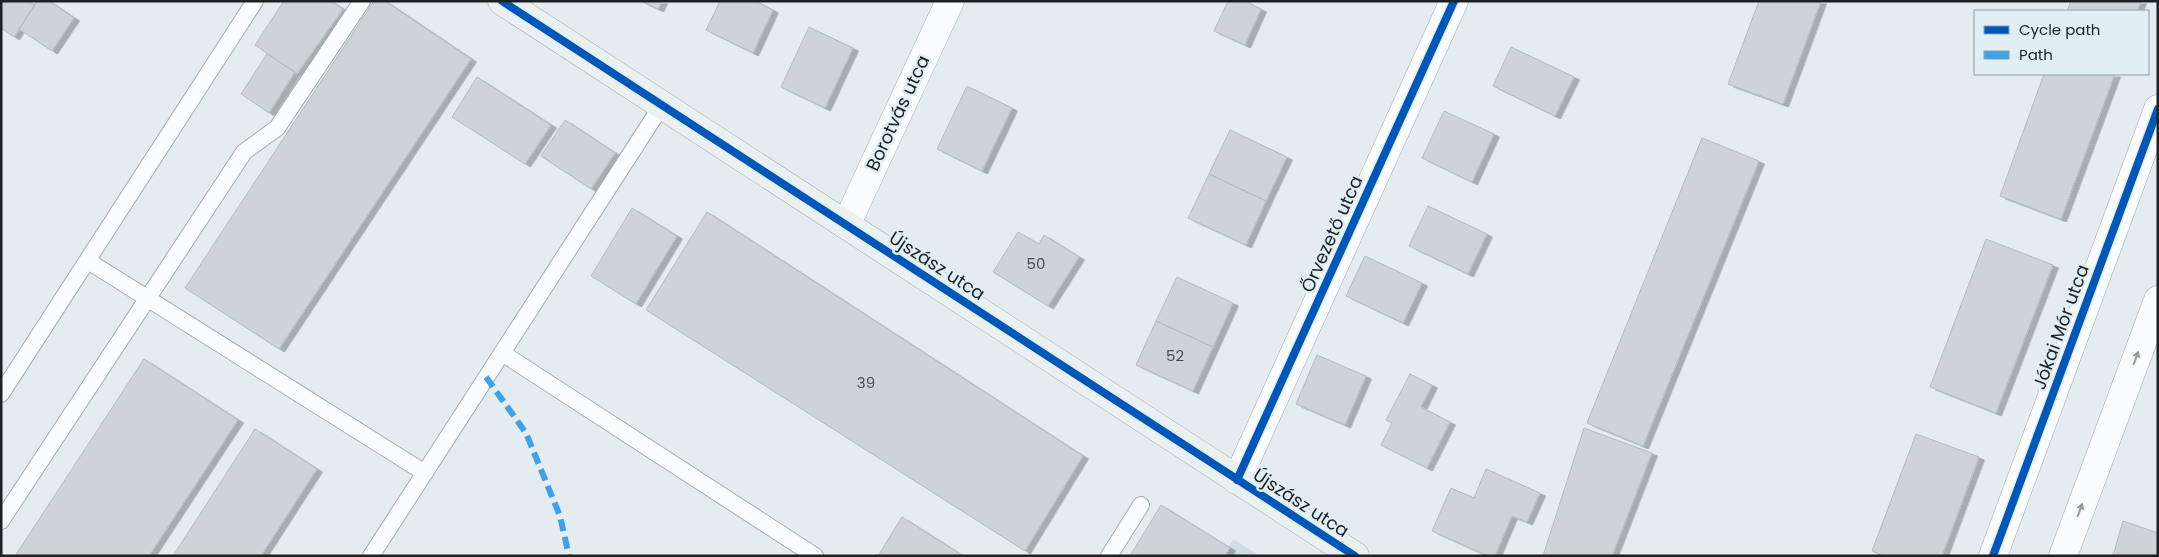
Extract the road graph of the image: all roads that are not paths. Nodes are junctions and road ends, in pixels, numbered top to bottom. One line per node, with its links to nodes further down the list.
1 (255, 1): 9 (lane)
2 (362, 1): 10 (lane)
3 (502, 1): 6 (street, Újszász utca)
4 (950, 1): 8 (street, Borotvás utca)
5 (1454, 1): 15 (street, Őrvezető utca)
6 (662, 105): 8 (street, Újszász utca); 12 (lane)
7 (2158, 110): 22 (street, Jókai Mór utca)
8 (846, 225): 15 (street, Újszász utca)
9 (88, 261): 10 (lane); 13 (lane)
10 (148, 299): 14 (lane); 17 (lane)
11 (2158, 300): 23 (street, one-way to 11)
12 (502, 353): 14 (lane); 19 (lane)
13 (1, 394)
14 (425, 474): 18 (lane)
15 (1237, 480): 21 (street, Újszász utca)
16 (1141, 505): 20 (lane)
17 (1, 521)
18 (371, 556)
19 (815, 556)
20 (1109, 556)
21 (1355, 556)
22 (1993, 556)
23 (2063, 556)

